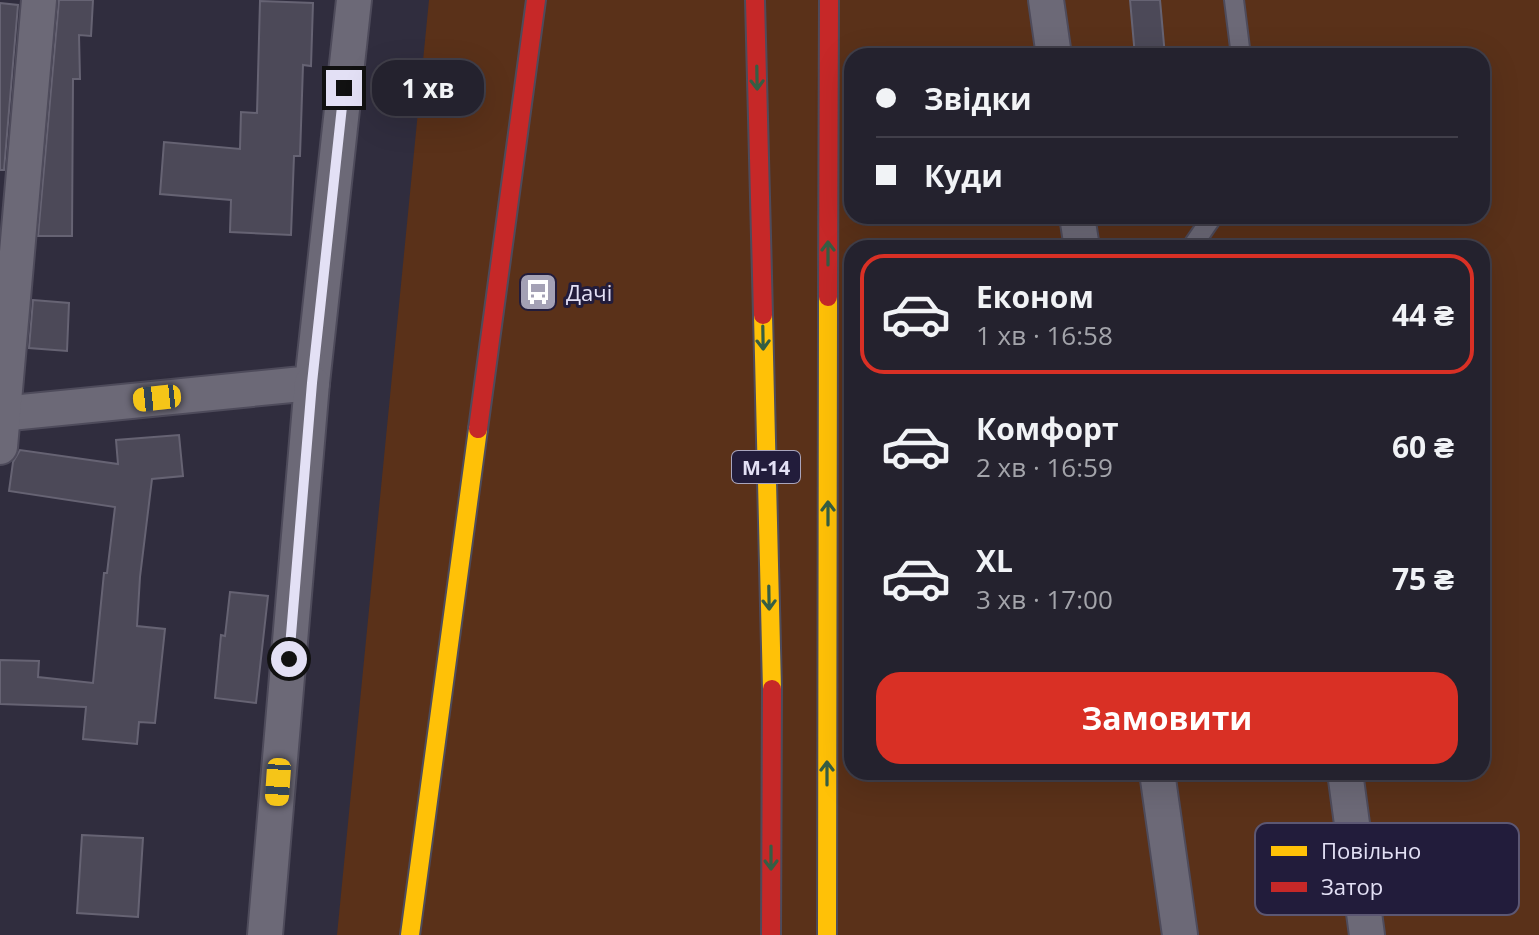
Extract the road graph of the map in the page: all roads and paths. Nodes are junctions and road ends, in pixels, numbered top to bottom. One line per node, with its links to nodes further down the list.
1 (39, 0): 11 (street)
2 (354, 0): 10 (street)
3 (536, 0): 17 (main road)
4 (755, 0): 18 (main road, М-14, one-way to 18)
5 (829, 0): 19 (main road, М-14, one-way to 5)
6 (1046, 0): 8 (street)
7 (1234, 0): 9 (lane)
8 (1053, 48)
9 (1240, 48)
10 (312, 383): 11 (street); 16 (street)
11 (1, 425)
12 (1158, 780): 20 (street)
13 (1346, 780): 14 (street)
14 (1352, 823)
15 (1364, 915): 21 (street)
16 (265, 935)
17 (410, 935)
18 (771, 935)
19 (827, 935)
20 (1180, 935)
21 (1367, 935)

